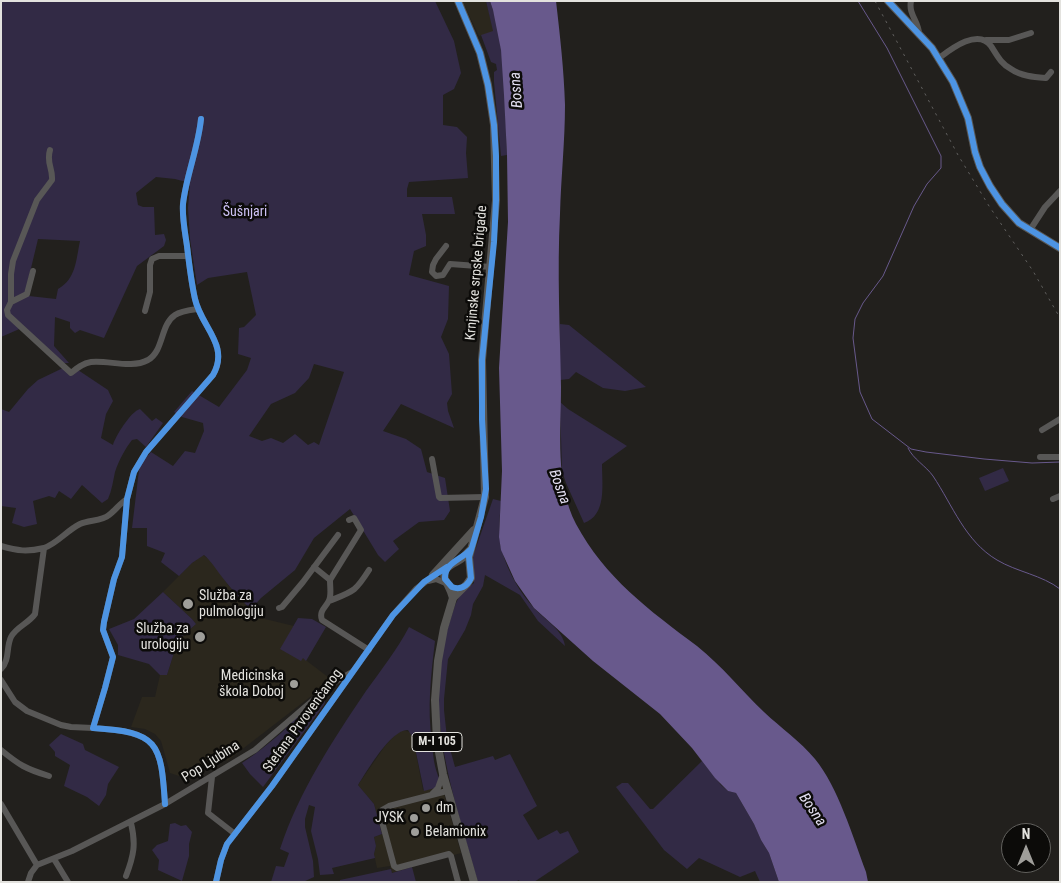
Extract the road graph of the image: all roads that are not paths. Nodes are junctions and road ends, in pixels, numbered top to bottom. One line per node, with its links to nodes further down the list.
1 (458, 1): 16 (main road, Krnjinske srpske brigade / M-I 105)
2 (888, 1): 5 (main road)
3 (911, 1): 5 (street)
4 (1031, 33): 6 (street)
5 (919, 36): 7 (main road)
6 (985, 40): 7 (street); 8 (street)
7 (939, 58): 12 (main road)
8 (1051, 72)
9 (201, 119): 15 (street)
10 (50, 150): 18 (street)
11 (1060, 191): 12 (street)
12 (1030, 230): 14 (main road)
13 (446, 246): 16 (street)
14 (1060, 248)
15 (188, 256): 19 (street); 20 (street)
16 (491, 267): 27 (main road, Krnjinske srpske brigade / M-I 105)
17 (33, 271): 18 (street)
18 (11, 302): 19 (street)
19 (197, 309): 28 (street)
20 (145, 311)
21 (1060, 419): 22 (street)
22 (1042, 430)
23 (1040, 457): 24 (street)
24 (1060, 457)
25 (432, 459): 27 (street)
26 (1060, 496): 29 (street)
27 (485, 497): 31 (main road, Krnjinske srpske brigade / M-I 105)
28 (127, 499): 34 (street); 56 (street)
29 (1053, 499)
30 (349, 520): 42 (street)
31 (479, 524): 35 (main road, Krnjinske srpske brigade / M-I 105); 41 (main road)
32 (338, 535): 37 (street)
33 (1, 546): 34 (street)
34 (44, 548): 50 (street)
35 (470, 550): 36 (main road); 39 (main road, M-I 105)
36 (456, 562): 38 (main road); 39 (main road)
37 (314, 567): 42 (street); 48 (street)
38 (447, 567): 41 (street, Stefana Prvovenčanog); 44 (main road)
39 (469, 568): 45 (main road, M-I 105)
40 (369, 570): 47 (street)
41 (433, 575): 43 (street, Stefana Prvovenčanog)
42 (330, 580): 47 (street)
43 (424, 582): 44 (street); 49 (street, Stefana Prvovenčanog)
44 (449, 584): 45 (main road); 46 (main road)
45 (464, 586): 46 (main road, M-I 105)
46 (453, 598): 58 (main road, M-I 105)
47 (330, 601): 49 (street)
48 (279, 608)
49 (369, 650): 51 (street, Stefana Prvovenčanog)
50 (1, 669)
51 (354, 671): 53 (street, Stefana Prvovenčanog); 54 (street, Pop Ljubina)
52 (1, 680): 56 (street)
53 (340, 690): 54 (street); 55 (street, Stefana Prvovenčanog)
54 (322, 693): 55 (street); 60 (street, Pop Ljubina)
55 (332, 702): 66 (street, Stefana Prvovenčanog)
56 (93, 728): 64 (street)
57 (1, 750): 59 (street)
58 (443, 774): 61 (main road, M-I 105); 62 (street)
59 (49, 776)
60 (212, 778): 64 (street, Pop Ljubina); 66 (street)
61 (447, 791): 62 (street); 74 (main road, M-I 105)
62 (431, 795): 73 (street)
63 (1, 804): 68 (street)
64 (165, 804): 65 (street, Pop Ljubina)
65 (131, 823): 67 (street, Pop Ljubina); 69 (street)
66 (235, 834): 72 (street, Stefana Prvovenčanog)
67 (54, 859): 68 (street, Pop Ljubina); 71 (street)
68 (37, 865): 70 (street)
69 (126, 876)
70 (28, 882)
71 (68, 882)
72 (216, 882)
73 (458, 882)
74 (474, 882)

